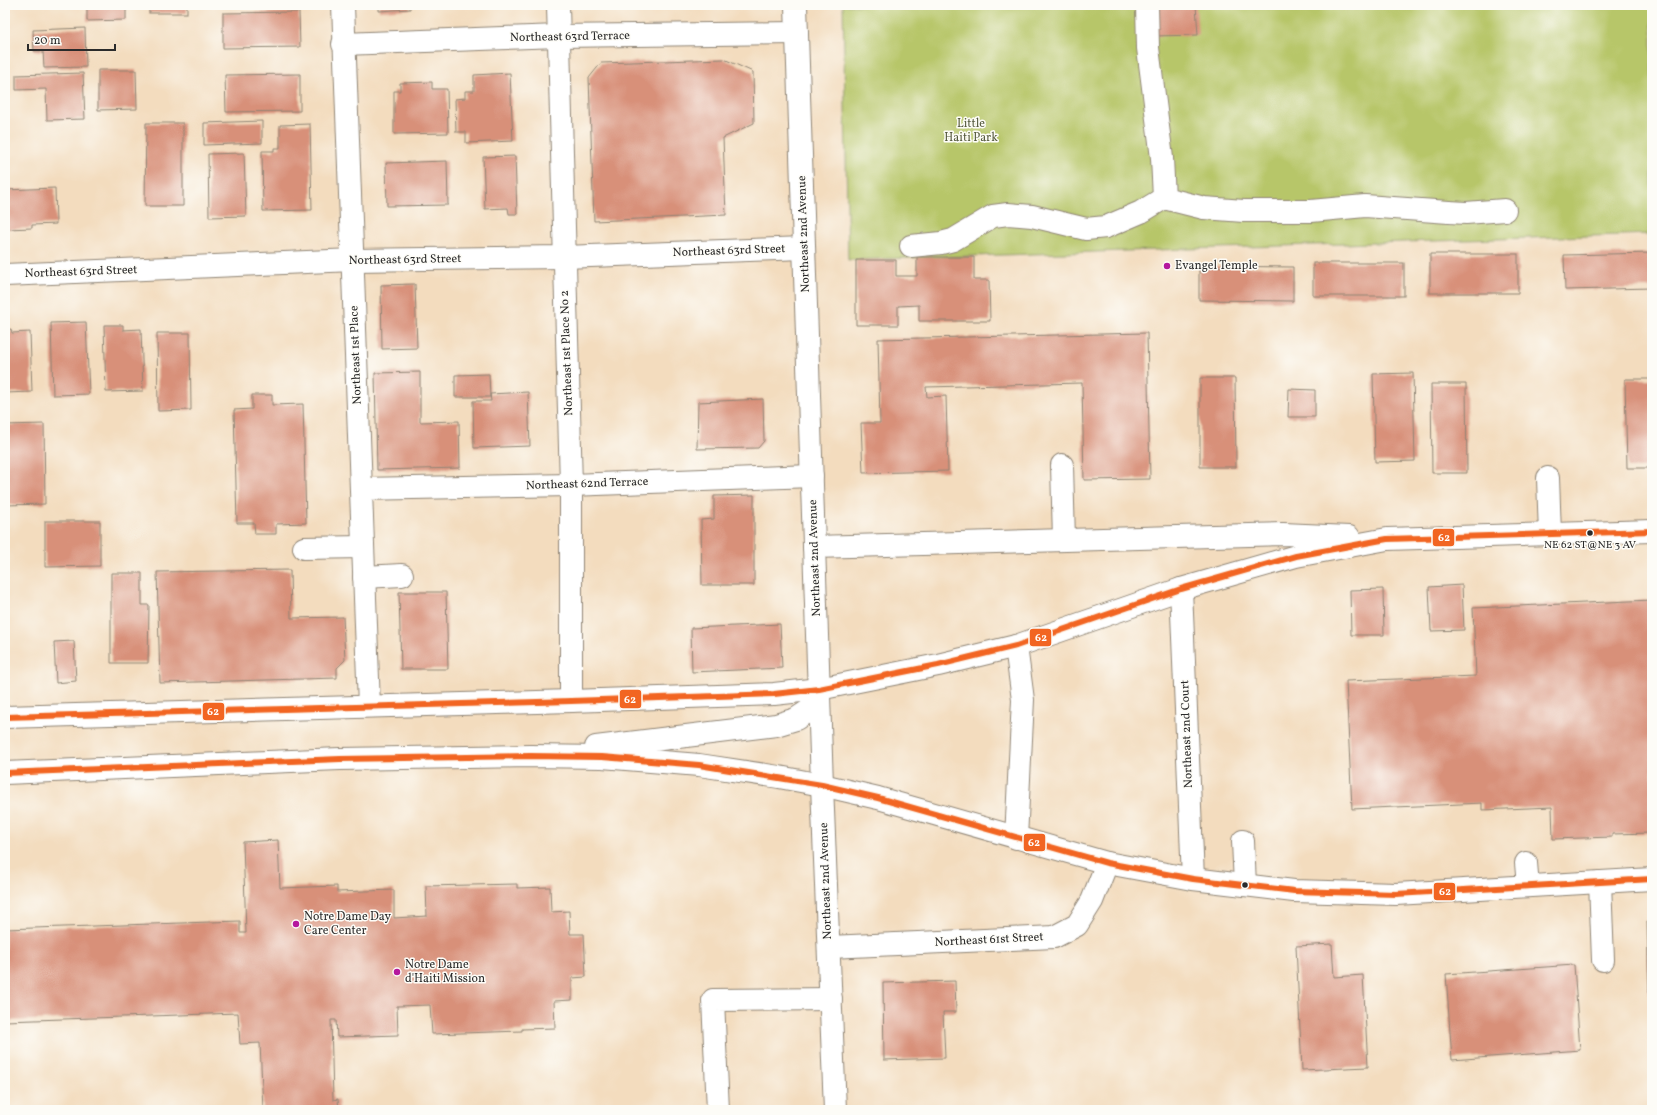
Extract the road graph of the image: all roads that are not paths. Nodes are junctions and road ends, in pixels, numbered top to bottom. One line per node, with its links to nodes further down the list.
1 (343, 5): 7 (main road, Northeast 1st Place)
2 (558, 5): 6 (main road, Northeast 1st Place No 2)
3 (796, 5): 5 (main road, Northeast 2nd Avenue)
4 (1147, 5): 8 (main road)
5 (797, 33): 6 (main road, Northeast 63rd Terrace); 11 (main road, Northeast 2nd Avenue)
6 (559, 36): 7 (main road, Northeast 63rd Terrace); 12 (main road, Northeast 1st Place No 2)
7 (343, 44): 13 (main road, Northeast 1st Place)
8 (1164, 198): 9 (main road); 10 (main road)
9 (1505, 210)
10 (911, 246)
11 (804, 248): 12 (main road, Northeast 63rd Street); 16 (main road, Northeast 2nd Avenue)
12 (564, 256): 13 (main road, Northeast 63rd Street); 18 (main road, Northeast 1st Place No 2)
13 (353, 260): 14 (main road, Northeast 63rd Street); 19 (main road, Northeast 1st Place)
14 (5, 275)
15 (1062, 465): 23 (main road)
16 (812, 476): 18 (main road, Northeast 62nd Terrace); 25 (main road, Northeast 2nd Avenue)
17 (1548, 478): 21 (main road)
18 (571, 485): 19 (main road, Northeast 62nd Terrace); 32 (main road, Northeast 1st Place No 2)
19 (361, 489): 24 (main road, Northeast 1st Place)
20 (1652, 530): 21 (main road)
21 (1550, 534): 22 (main road)
22 (1387, 539): 23 (main road); 29 (main road)
23 (1064, 540): 25 (main road)
24 (363, 547): 26 (main road); 28 (main road, Northeast 1st Place)
25 (814, 547): 31 (main road, Northeast 2nd Avenue)
26 (304, 548)
27 (402, 575): 28 (main road)
28 (364, 577): 33 (main road, Northeast 1st Place)
29 (1181, 589): 30 (main road); 42 (main road, Northeast 2nd Court)
30 (1016, 646): 31 (main road); 38 (main road)
31 (819, 689): 32 (main road); 35 (main road); 37 (main road, Northeast 2nd Avenue)
32 (571, 701): 33 (main road)
33 (369, 706): 34 (main road)
34 (5, 718)
35 (530, 756): 36 (main road); 37 (main road)
36 (5, 773)
37 (822, 785): 38 (main road); 47 (main road, Northeast 2nd Avenue)
38 (1016, 838): 41 (main road)
39 (1243, 841): 45 (main road)
40 (1526, 862): 46 (main road)
41 (1107, 864): 42 (main road); 47 (main road, Northeast 61st Street)
42 (1193, 879): 45 (main road)
43 (1652, 879): 44 (main road)
44 (1600, 882): 46 (main road); 48 (main road)
45 (1245, 885): 46 (main road)
46 (1528, 886)
47 (829, 947): 49 (main road, Northeast 2nd Avenue)
48 (1603, 960)
49 (831, 999): 50 (main road); 51 (main road, Northeast 2nd Avenue)
50 (718, 1110)
51 (835, 1110)

